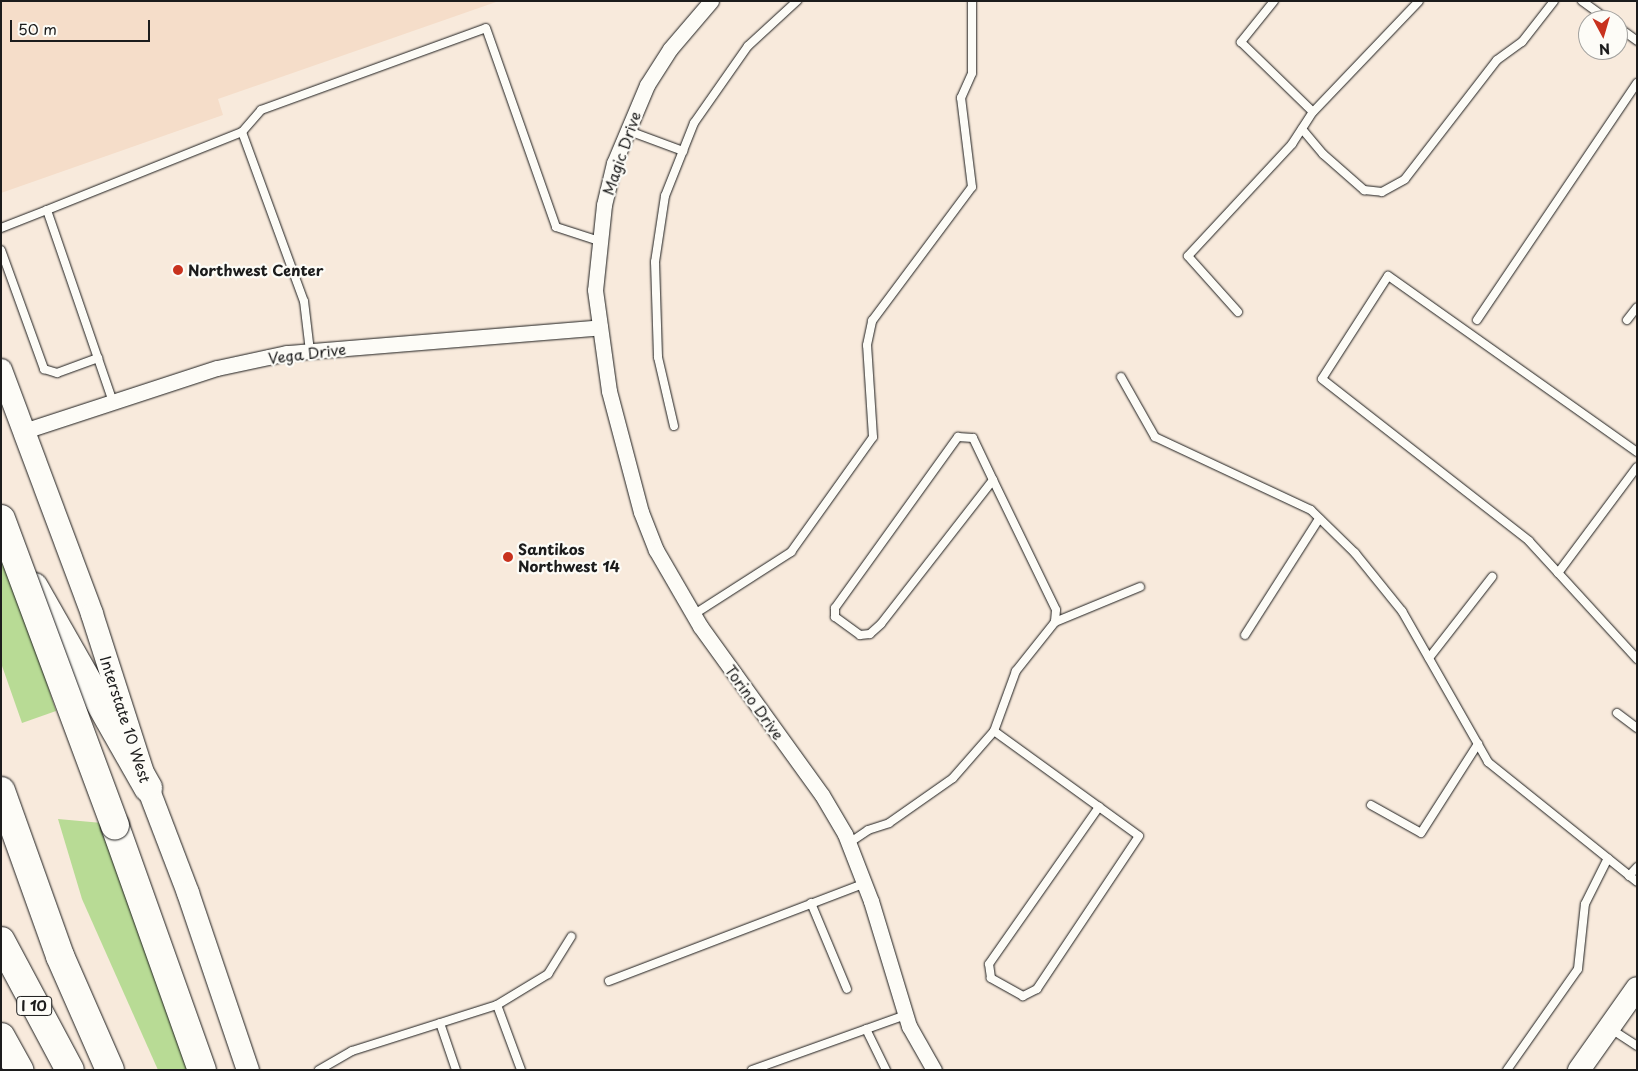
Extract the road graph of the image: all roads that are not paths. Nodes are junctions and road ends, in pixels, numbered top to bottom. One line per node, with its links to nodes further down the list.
1 (711, 1): 12 (street, Magic Drive)
2 (797, 1): 14 (lane)
3 (972, 1): 40 (lane)
4 (1274, 1): 10 (lane)
5 (1419, 1): 10 (lane)
6 (1554, 1): 11 (lane)
7 (1582, 1): 8 (lane)
8 (1594, 10)
9 (1637, 82): 21 (lane)
10 (1313, 112): 11 (lane)
11 (1302, 129): 20 (lane)
12 (626, 130): 14 (lane); 17 (street, Magic Drive)
13 (242, 132): 15 (lane); 17 (lane); 24 (lane)
14 (683, 151): 29 (lane)
15 (47, 210): 16 (lane); 25 (lane)
16 (1, 228)
17 (599, 241): 23 (street, Magic Drive)
18 (1, 250): 25 (lane)
19 (1637, 307): 22 (lane)
20 (1238, 312)
21 (1477, 320)
22 (1627, 320)
23 (600, 327): 24 (street, Vega Drive); 40 (street, Torino Drive)
24 (310, 351): 28 (street, Vega Drive)
25 (98, 358): 28 (lane)
26 (1, 370): 30 (main road, Interstate 10 West)
27 (1121, 377): 35 (lane)
28 (114, 402): 30 (street, Vega Drive)
29 (674, 426)
30 (24, 431): 49 (main road, Interstate 10 West)
31 (1637, 452): 37 (lane)
32 (1637, 467): 37 (lane)
33 (993, 480): 33 (lane); 41 (lane)
34 (1, 519): 75 (highway, bridge)
35 (1319, 519): 42 (lane); 43 (lane)
36 (1, 528): 49 (highway)
37 (1558, 573): 44 (lane)
38 (1492, 578): 43 (lane)
39 (1140, 587): 41 (lane)
40 (693, 615): 53 (street, Torino Drive)
41 (1055, 622): 47 (lane)
42 (1245, 635)
43 (1429, 658): 48 (lane)
44 (1637, 659)
45 (1617, 713): 46 (lane)
46 (1637, 728)
47 (994, 731): 52 (lane); 53 (lane)
48 (1478, 744): 51 (lane); 54 (lane)
49 (148, 788): 76 (main road, Interstate 10 West)
50 (1, 792): 74 (highway)
51 (1371, 804)
52 (1099, 807): 52 (lane)
53 (849, 844): 58 (street, Torino Drive)
54 (1608, 858): 56 (lane); 83 (lane)
55 (1637, 867): 56 (lane)
56 (1629, 876): 57 (lane)
57 (1637, 882)
58 (865, 884): 59 (lane); 66 (street, Torino Drive)
59 (812, 904): 62 (lane); 63 (lane)
60 (570, 937): 65 (lane)
61 (1, 941): 73 (highway, I 10)
62 (609, 980)
63 (846, 989)
64 (1631, 1000): 68 (main road)
65 (497, 1004): 67 (lane); 79 (lane)
66 (906, 1015): 69 (lane); 82 (street, Torino Drive)
67 (440, 1023): 77 (lane); 78 (lane)
68 (1609, 1028): 71 (lane); 84 (main road)
69 (866, 1029): 80 (lane); 81 (lane)
70 (1, 1037): 72 (highway)
71 (1637, 1046)
72 (19, 1070)
73 (70, 1070)
74 (110, 1070)
75 (202, 1070)
76 (248, 1070)
77 (319, 1070)
78 (456, 1070)
79 (521, 1070)
80 (752, 1070)
81 (886, 1070)
82 (934, 1070)
83 (1507, 1070)
84 (1580, 1070)

